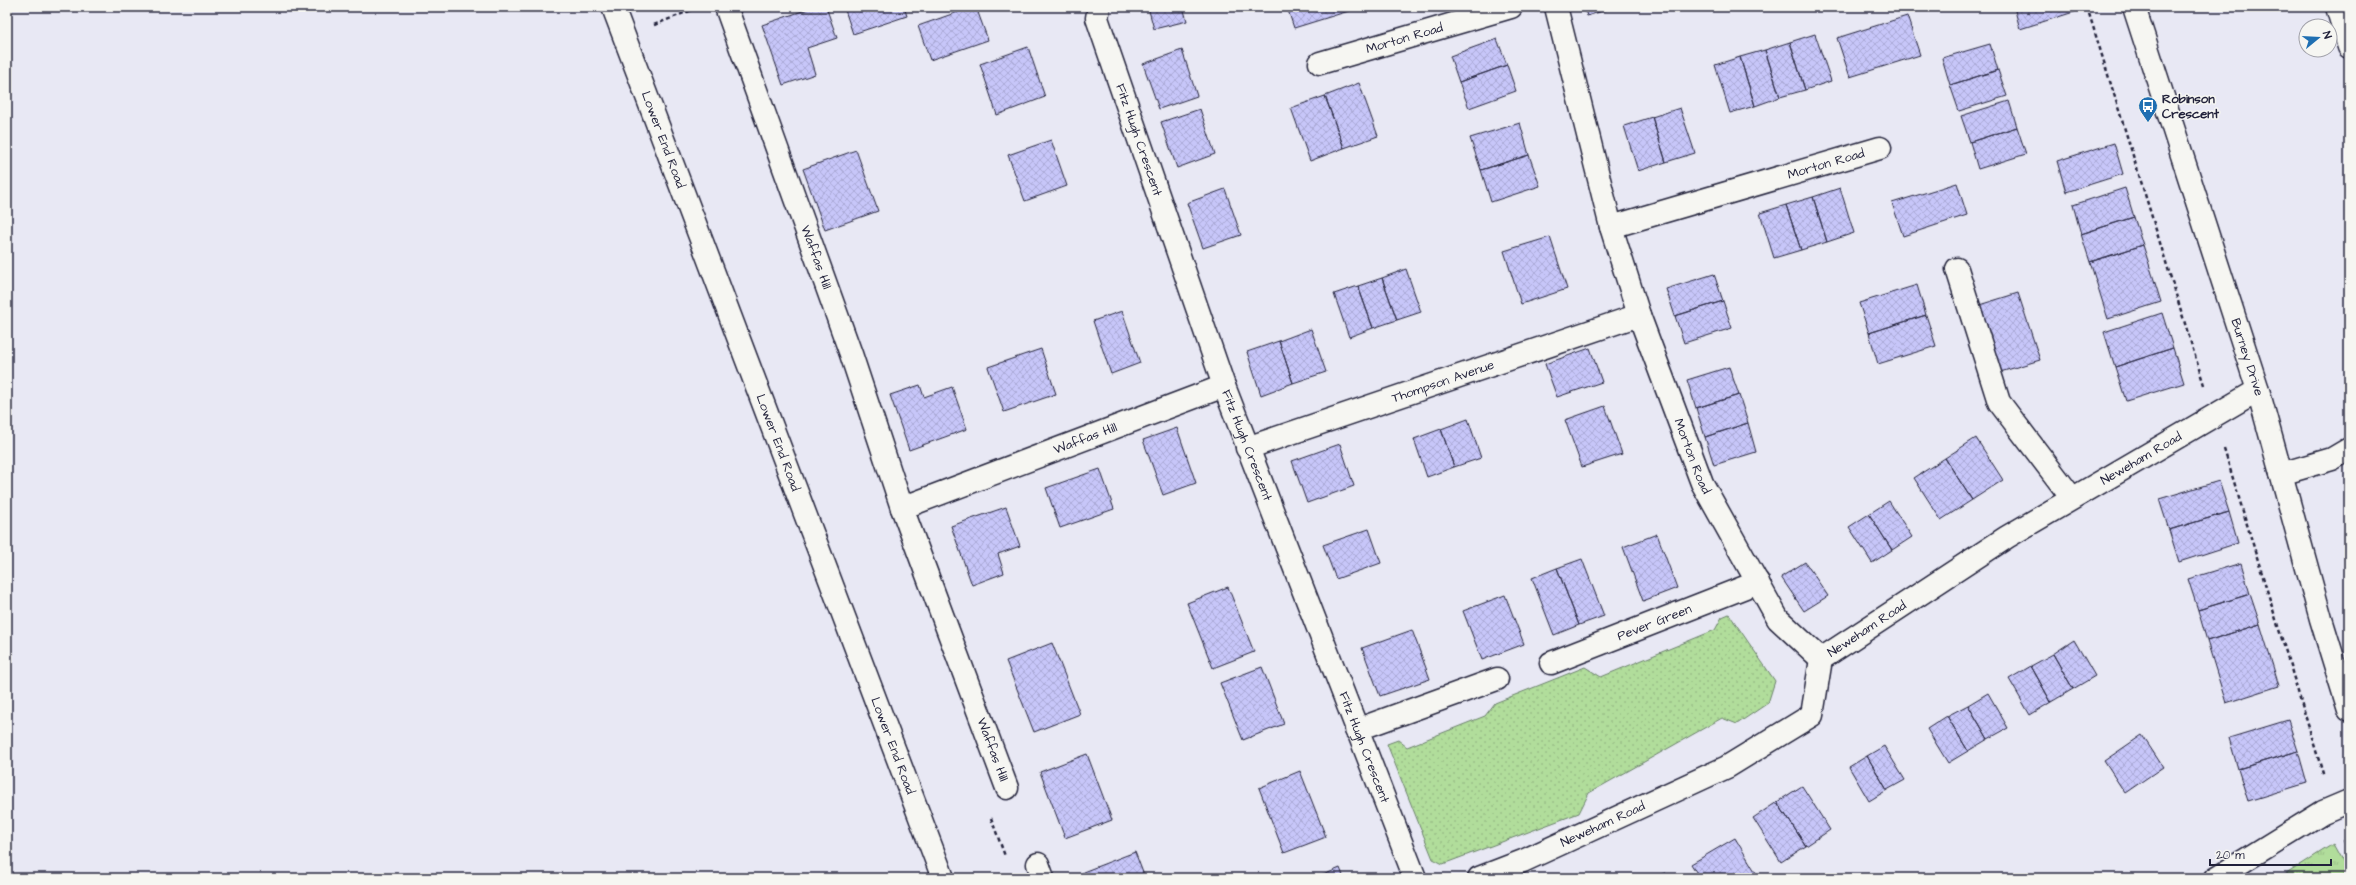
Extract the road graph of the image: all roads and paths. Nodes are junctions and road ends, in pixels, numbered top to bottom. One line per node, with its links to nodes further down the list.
1 (613, 7): 9 (street, Lower End Road)
2 (700, 7): 9 (path)
3 (726, 7): 22 (street, Waffas Hill)
4 (1099, 7): 16 (street, Fitz Hugh Crescent)
5 (1511, 7): 11 (street, Morton Road)
6 (1556, 7): 13 (street, Morton Road)
7 (2134, 7): 17 (street, Burney Drive)
8 (2337, 7): 10 (street)
9 (624, 37): 31 (street, Lower End Road)
10 (2349, 47)
11 (1320, 63)
12 (1880, 148): 13 (street, Morton Road)
13 (1611, 227): 15 (street, Morton Road)
14 (1957, 269): 21 (street)
15 (1639, 315): 18 (street, Thompson Avenue); 23 (street, Morton Road)
16 (1224, 386): 18 (street, Fitz Hugh Crescent); 22 (street, Waffas Hill)
17 (2258, 390): 20 (street, Burney Drive); 21 (street, Neweham Road)
18 (1247, 448): 28 (street, Fitz Hugh Crescent)
19 (2349, 449): 20 (street)
20 (2281, 474): 27 (street, Burney Drive)
21 (2072, 498): 24 (street, Neweham Road)
22 (902, 508): 29 (street, Waffas Hill)
23 (1758, 582): 24 (street, Morton Road); 25 (street, Pever Green)
24 (1821, 659): 33 (street, Neweham Road)
25 (1550, 663)
26 (1497, 679): 28 (street)
27 (2349, 710)
28 (1356, 730): 32 (street, Fitz Hugh Crescent)
29 (1007, 788)
30 (2349, 801): 34 (street)
31 (943, 878)
32 (1414, 878)
33 (1479, 878)
34 (2216, 878)

